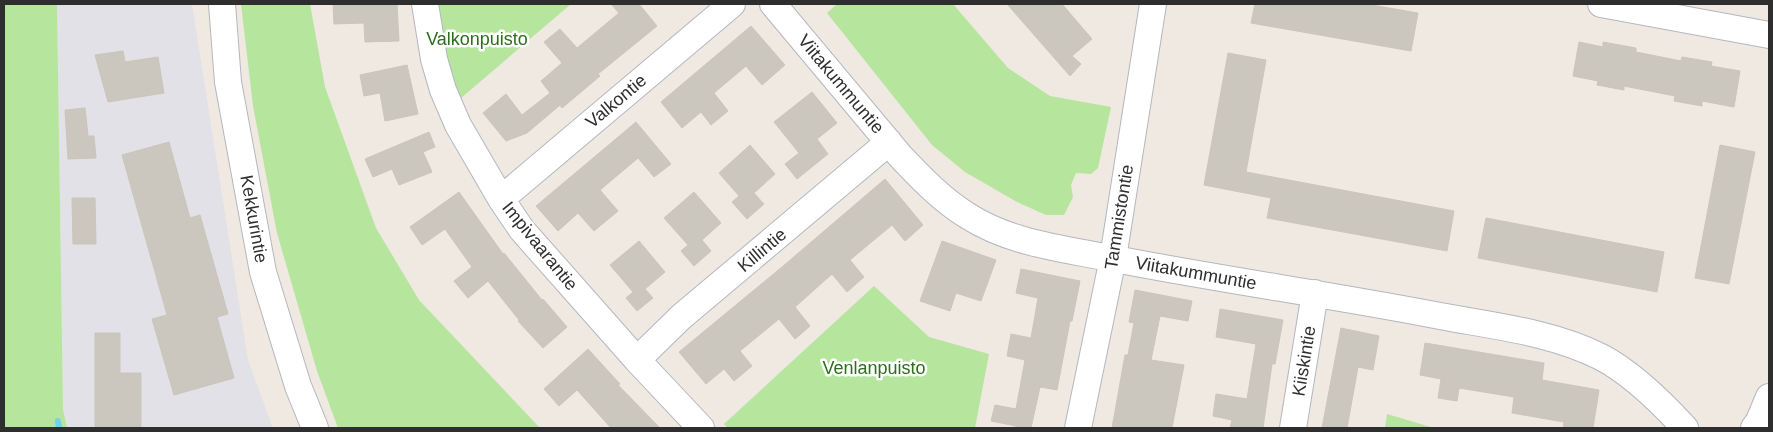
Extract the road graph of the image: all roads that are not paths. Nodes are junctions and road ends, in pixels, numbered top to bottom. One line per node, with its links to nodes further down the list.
1 (222, 4): 14 (street, Kekkurintie)
2 (425, 4): 9 (street, Impivaarantie)
3 (732, 4): 9 (street, Valkontie)
4 (773, 4): 8 (street, Viitakummuntie)
5 (1153, 4): 10 (street, Tammistontie)
6 (1601, 4): 7 (street)
7 (1769, 35)
8 (889, 142): 10 (street, Viitakummuntie); 12 (street, Killintie)
9 (500, 199): 12 (street, Impivaarantie)
10 (1113, 258): 11 (street, Viitakummuntie); 16 (street, Tammistontie)
11 (1316, 293): 17 (street, Kiiskintie); 18 (street, Viitakummuntie)
12 (636, 360): 15 (street, Impivaarantie)
13 (1769, 397): 19 (street)
14 (315, 428)
15 (701, 428)
16 (1078, 428)
17 (1293, 428)
18 (1685, 428)
19 (1754, 428)

